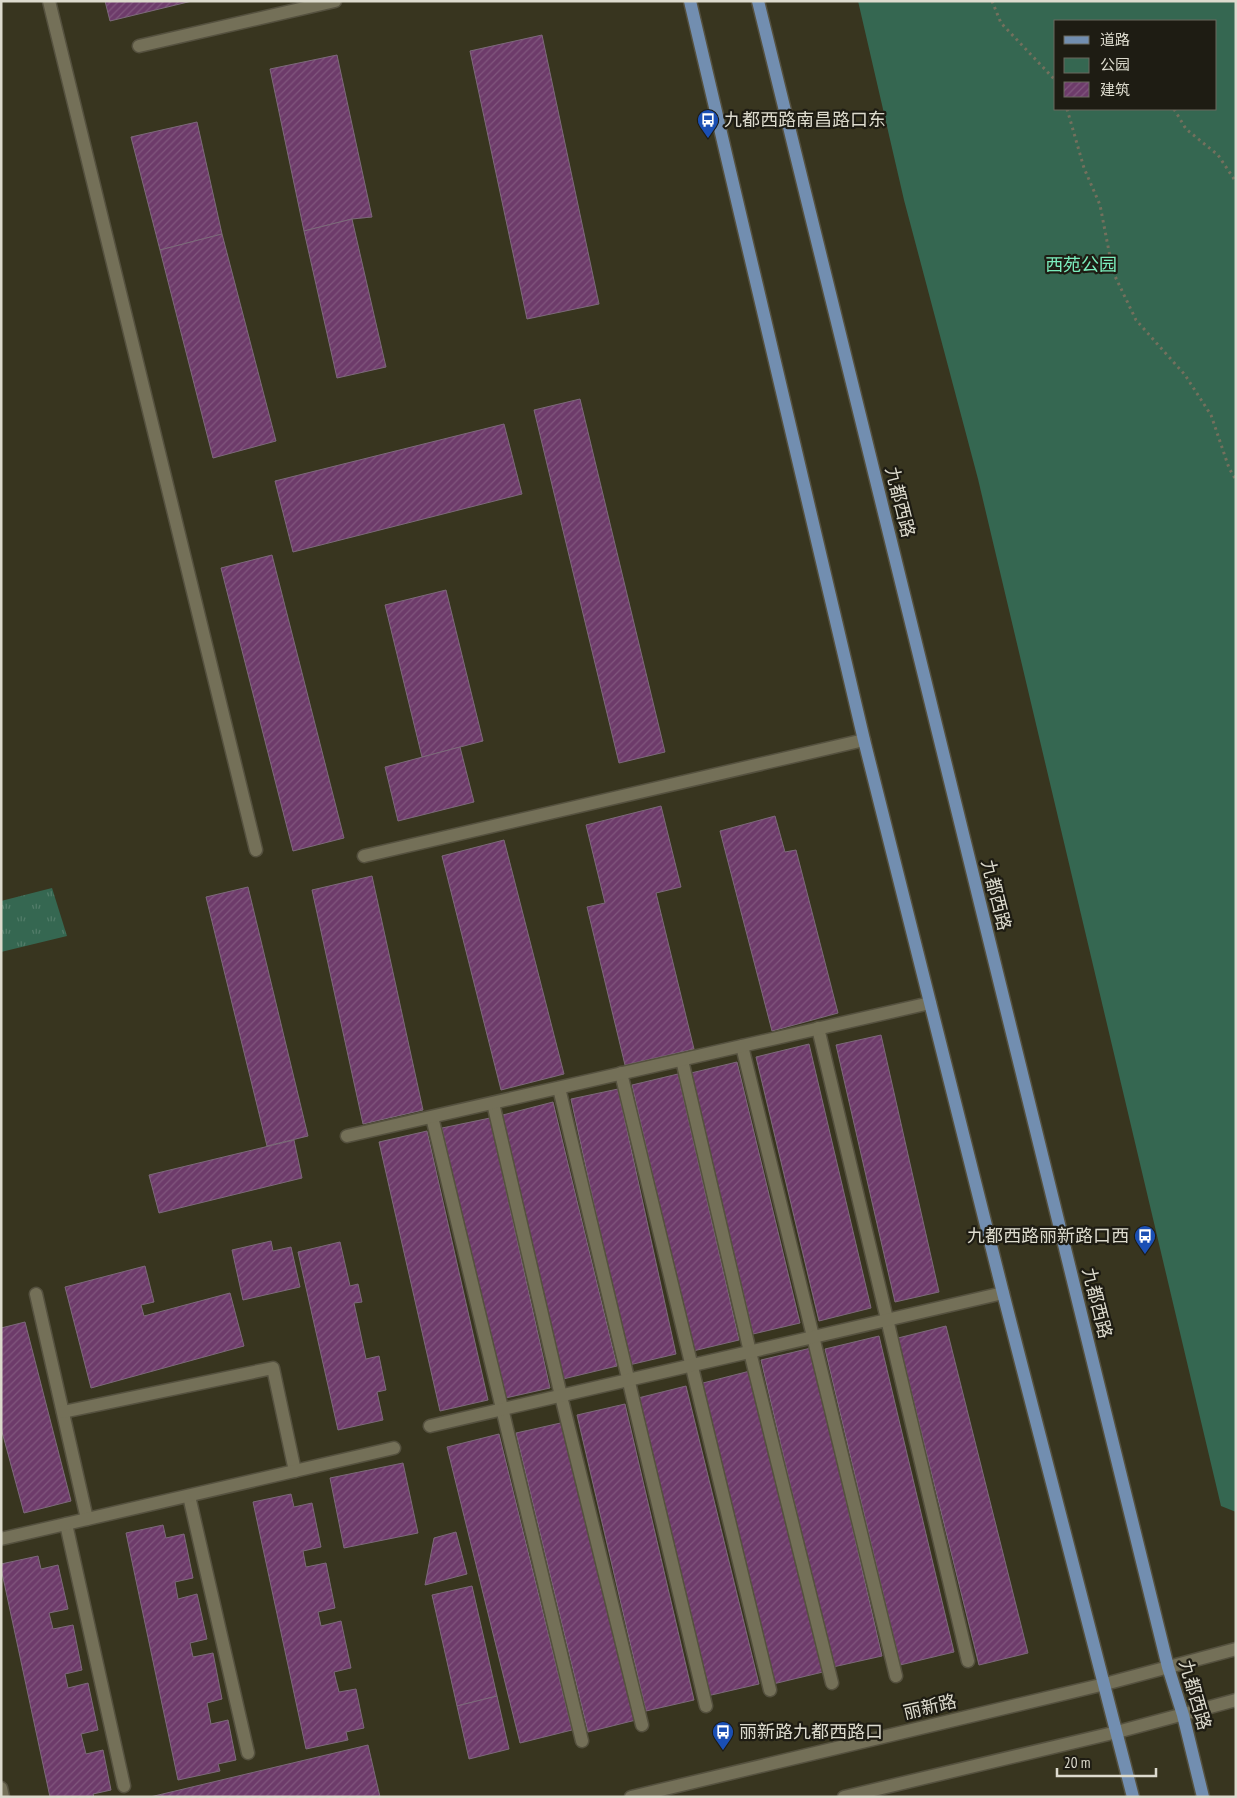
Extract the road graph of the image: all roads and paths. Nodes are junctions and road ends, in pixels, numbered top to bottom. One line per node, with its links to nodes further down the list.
1 (49, 1): 13 (street)
2 (335, 1): 6 (street)
3 (690, 1): 12 (main road)
4 (758, 1): 43 (main road, 九都西路)
5 (992, 1): 7 (path)
6 (139, 46)
7 (1054, 79)
8 (1067, 110): 11 (path)
9 (1175, 110): 10 (path)
10 (1236, 182)
11 (1236, 480)
12 (864, 740): 14 (street); 15 (main road)
13 (256, 850)
14 (364, 856)
15 (930, 1003): 16 (street); 24 (main road)
16 (818, 1028): 17 (street); 26 (street)
17 (742, 1046): 18 (street); 27 (street)
18 (682, 1060): 19 (street); 28 (street)
19 (620, 1073): 20 (street); 29 (street)
20 (559, 1088): 21 (street); 30 (street)
21 (493, 1103): 22 (street); 31 (street)
22 (432, 1117): 23 (street); 32 (street)
23 (346, 1136)
24 (1003, 1293): 26 (street); 46 (main road)
25 (36, 1294): 33 (street)
26 (888, 1320): 27 (street); 42 (street)
27 (813, 1337): 28 (street); 44 (street)
28 (750, 1352): 29 (street); 45 (street)
29 (691, 1366): 30 (street); 47 (street)
30 (628, 1380): 31 (street); 49 (street)
31 (561, 1396): 32 (street); 51 (street)
32 (502, 1409): 34 (street); 53 (street)
33 (64, 1412): 36 (street); 38 (street)
34 (430, 1426)
35 (394, 1448): 36 (street)
36 (296, 1471): 37 (street)
37 (188, 1496): 38 (street); 54 (street)
38 (88, 1519): 39 (street)
39 (66, 1524): 40 (street); 55 (street)
40 (1, 1539)
41 (1236, 1649): 43 (street, 丽新路)
42 (968, 1661)
43 (1168, 1667): 46 (street, 丽新路); 50 (main road, 九都西路)
44 (896, 1676)
45 (832, 1683)
46 (1105, 1684): 52 (main road); 58 (street, 丽新路)
47 (770, 1690)
48 (1236, 1700): 50 (street)
49 (706, 1706)
50 (1183, 1715): 52 (street); 61 (main road, 九都西路)
51 (642, 1725)
52 (1117, 1732): 59 (street); 60 (main road)
53 (582, 1741)
54 (248, 1753)
55 (124, 1786)
56 (1, 1788): 57 (street)
57 (3, 1797)
58 (631, 1797)
59 (844, 1797)
60 (1134, 1797)
61 (1203, 1797)

